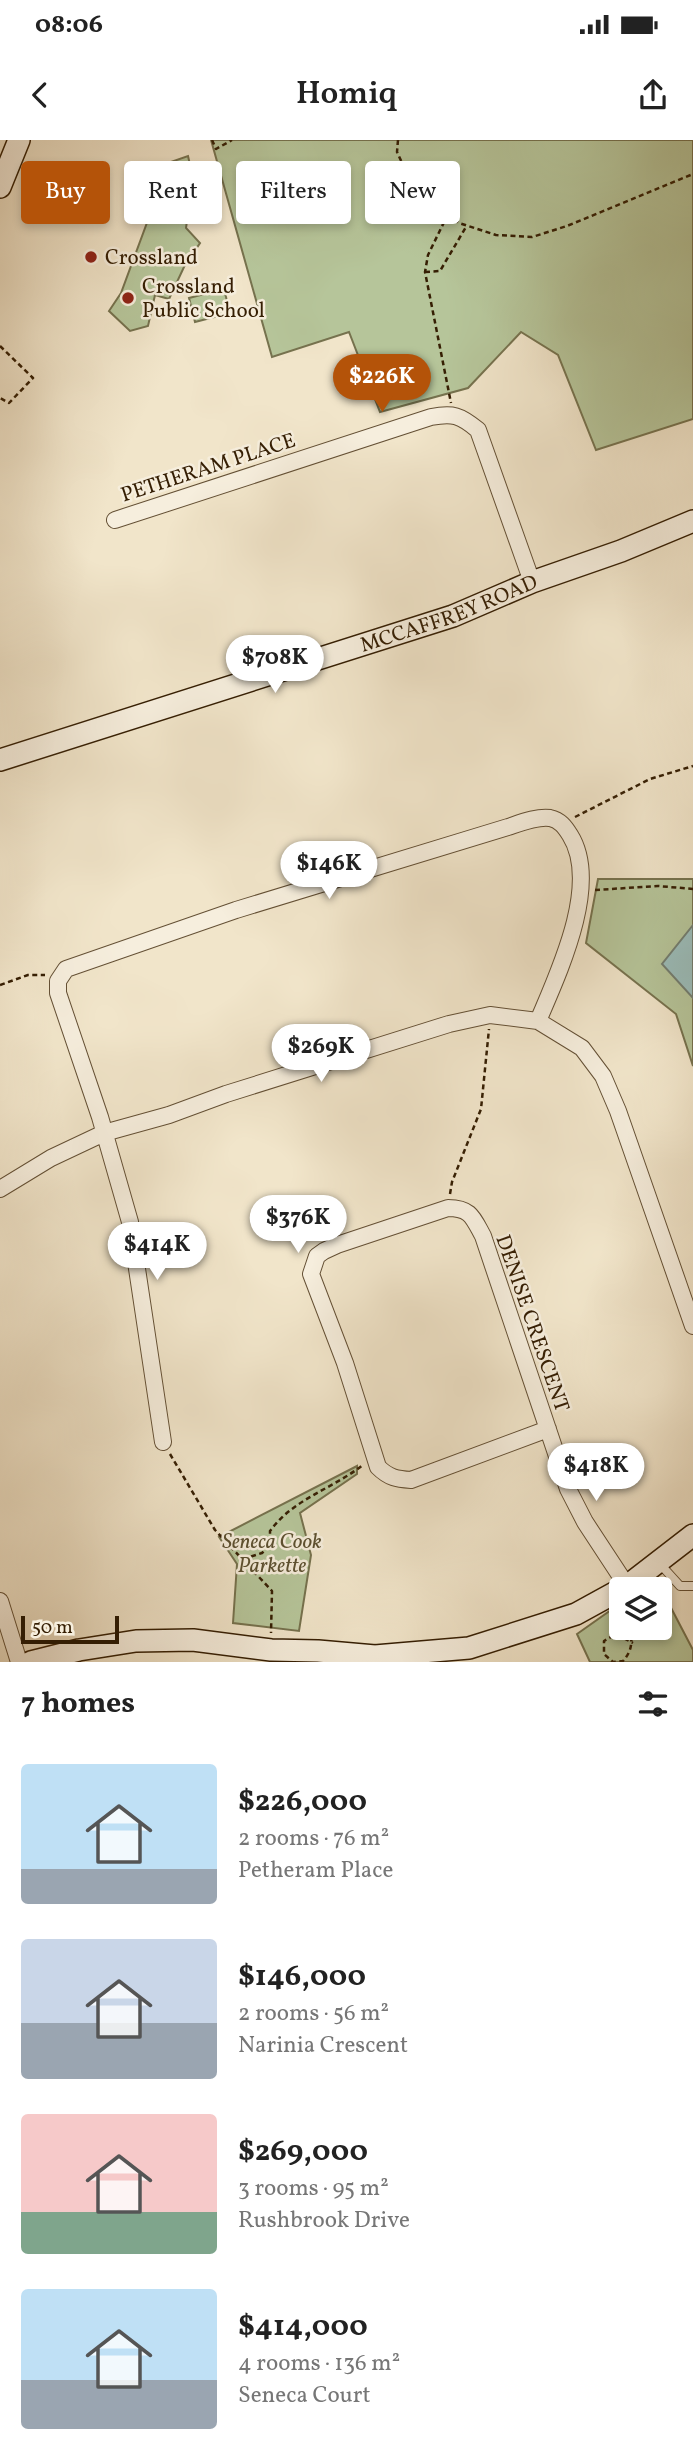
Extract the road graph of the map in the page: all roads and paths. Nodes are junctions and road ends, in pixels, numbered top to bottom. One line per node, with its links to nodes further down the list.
1 (19, 140): 7 (street)
2 (212, 140): 3 (path)
3 (232, 140)
4 (398, 140): 5 (path)
5 (401, 161)
6 (693, 174): 10 (path)
7 (0, 187)
8 (460, 223): 10 (path)
9 (443, 224): 11 (path)
10 (467, 226): 11 (path)
11 (425, 272): 14 (path)
12 (0, 346): 13 (path)
13 (0, 398)
14 (454, 415): 15 (street, PETHERAM PLACE); 17 (street)
15 (115, 520)
16 (693, 521): 17 (street, MCCAFFREY ROAD)
17 (532, 582): 18 (street, MCCAFFREY ROAD)
18 (0, 760)
19 (693, 766): 20 (path)
20 (563, 824): 22 (street); 23 (street)
21 (693, 889): 22 (path)
22 (581, 891): 26 (street)
23 (62, 975): 24 (path); 27 (street)
24 (0, 985)
25 (490, 1015): 26 (street); 27 (street); 29 (path)
26 (537, 1021): 30 (street)
27 (104, 1133): 28 (street); 32 (street)
28 (0, 1189)
29 (448, 1208): 31 (street, DENISE CRESCENT); 33 (street, DENISE CRESCENT)
30 (693, 1326)
31 (548, 1429): 33 (street, DENISE CRESCENT); 37 (street, DENISE CRESCENT)
32 (163, 1442): 35 (path)
33 (375, 1455): 35 (path)
34 (693, 1535): 36 (street)
35 (243, 1559): 44 (path)
36 (658, 1562): 38 (street); 39 (lane)
37 (621, 1577)
38 (639, 1577)
39 (693, 1586)
40 (609, 1596): 44 (street)
41 (0, 1601): 45 (street)
42 (632, 1640): 43 (path)
43 (633, 1643): 43 (path)
44 (271, 1649): 46 (street)
45 (19, 1662)
46 (31, 1662)

